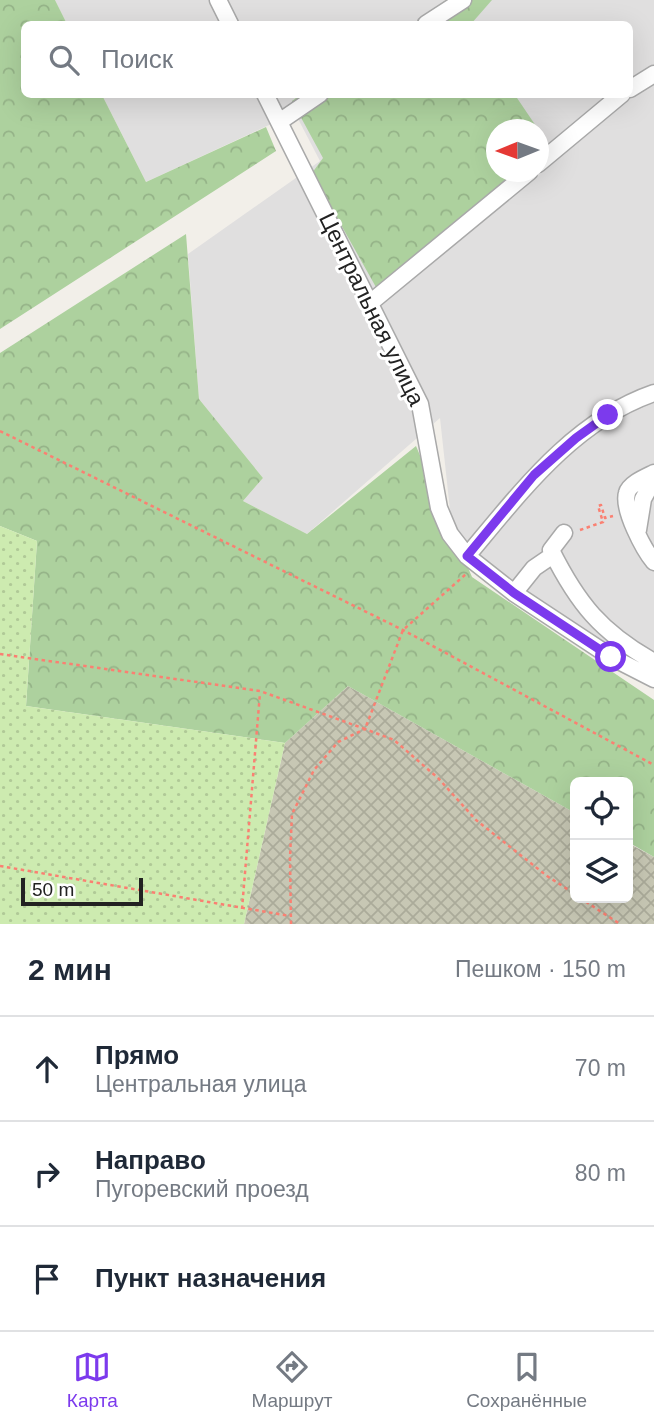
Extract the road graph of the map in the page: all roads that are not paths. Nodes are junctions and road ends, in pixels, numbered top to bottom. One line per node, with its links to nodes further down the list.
1 (218, 0): 3 (street)
2 (463, 0): 4 (street)
3 (228, 21)
4 (431, 21)
5 (654, 74): 6 (street)
6 (633, 87)
7 (267, 98): 10 (street, Центральная улица)
8 (314, 98): 10 (street)
9 (617, 98): 11 (street)
10 (279, 121): 13 (street, Центральная улица)
11 (549, 155)
12 (517, 182): 13 (street)
13 (370, 303): 20 (street, Центральная улица)
14 (654, 393): 20 (street)
15 (654, 473): 18 (street)
16 (654, 479): 18 (street)
17 (564, 533): 19 (street)
18 (638, 536): 21 (street)
19 (553, 555): 22 (street); 23 (street)
20 (471, 560): 22 (street, Центральная улица)
21 (654, 562)
22 (514, 593): 24 (street, Центральная улица)
23 (654, 662)
24 (654, 679)

